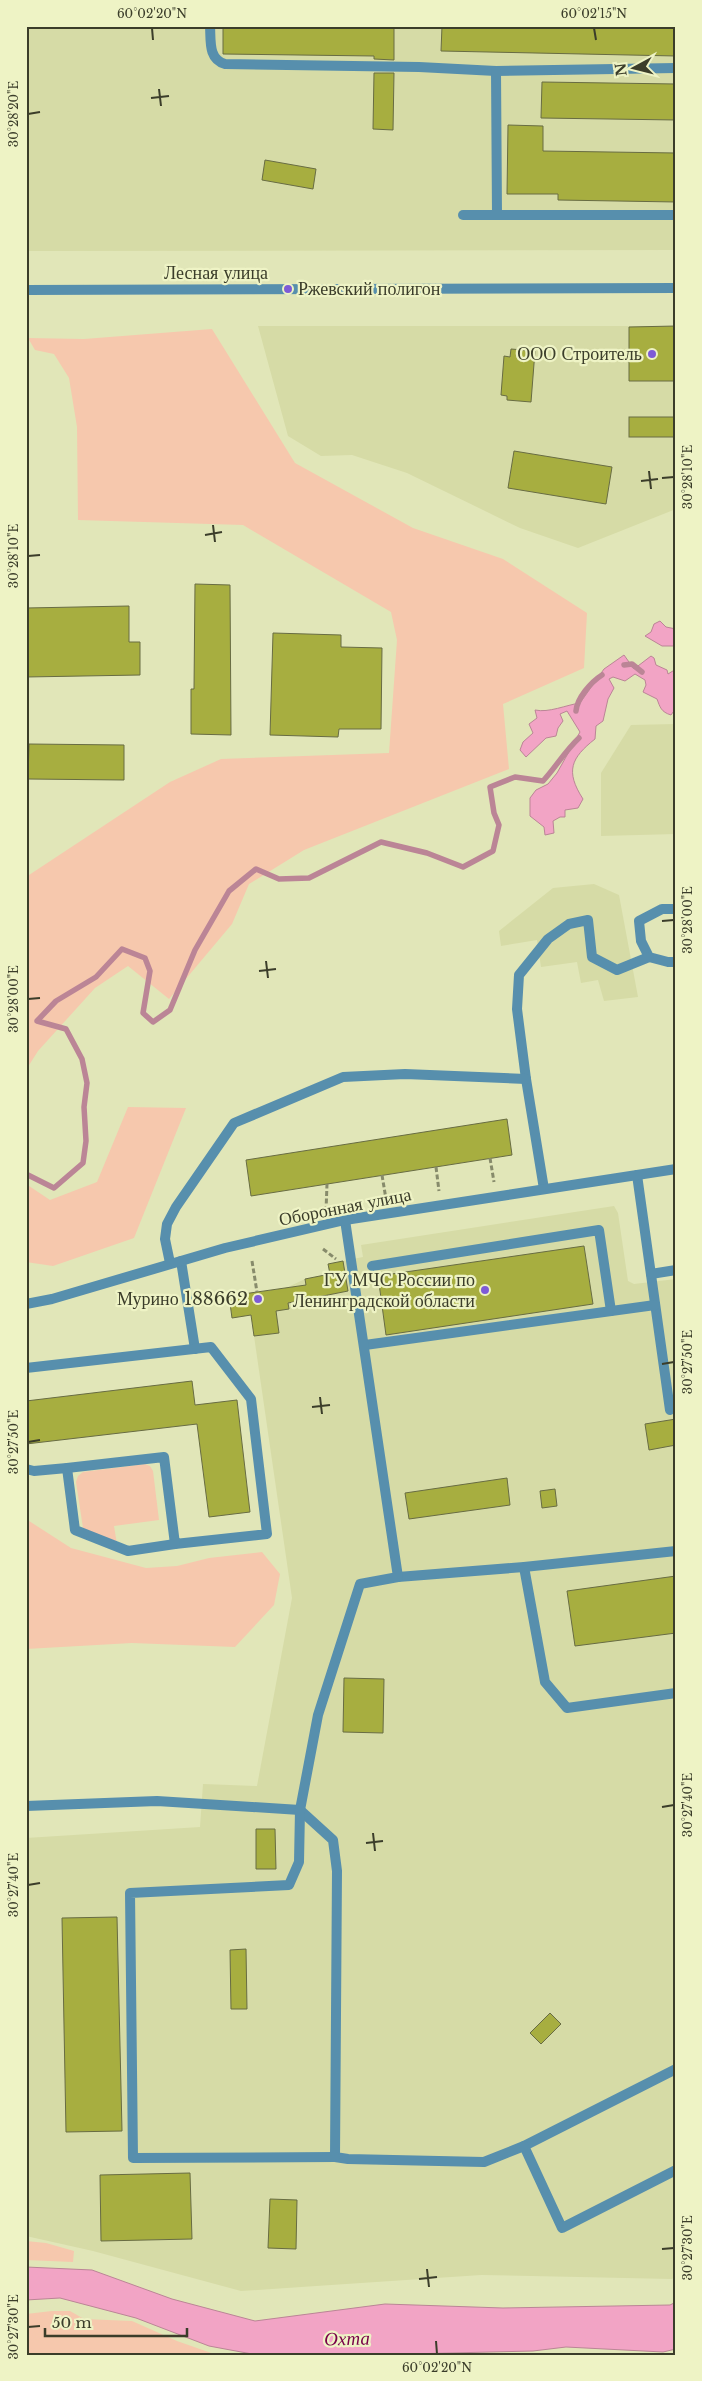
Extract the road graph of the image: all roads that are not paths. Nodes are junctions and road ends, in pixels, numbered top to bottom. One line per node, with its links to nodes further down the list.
1 (210, 26): 3 (street)
2 (676, 68): 3 (street)
3 (496, 70): 5 (street)
4 (463, 215): 5 (street)
5 (497, 215): 6 (street)
6 (676, 215)
7 (676, 288): 8 (street, Лесная улица)
8 (26, 290)
9 (676, 909): 10 (street)
10 (649, 957): 11 (street); 12 (street)
11 (676, 962)
12 (526, 1079): 15 (street); 17 (street)
13 (676, 1168): 14 (street, Оборонная улица)
14 (637, 1175): 15 (street, Оборонная улица); 20 (street)
15 (544, 1189): 16 (street, Оборонная улица)
16 (345, 1220): 17 (street, Оборонная улица); 24 (street)
17 (176, 1262): 21 (street, Оборонная улица); 25 (street)
18 (372, 1266): 23 (street)
19 (676, 1270): 20 (street)
20 (651, 1274): 22 (street)
21 (26, 1304)
22 (655, 1305): 23 (street); 27 (street)
23 (611, 1311): 24 (street)
24 (365, 1345): 33 (street)
25 (195, 1349): 26 (street); 30 (street)
26 (26, 1368)
27 (670, 1410)
28 (67, 1468): 29 (street); 30 (street); 30 (street)
29 (26, 1469)
30 (175, 1544)
31 (676, 1551): 32 (street)
32 (524, 1567): 33 (street); 34 (street)
33 (398, 1577): 36 (street)
34 (676, 1693)
35 (26, 1806): 36 (street)
36 (300, 1810): 39 (street); 39 (street)
37 (676, 2069): 38 (street)
38 (524, 2146): 39 (street); 40 (street)
39 (335, 2157)
40 (676, 2170)

